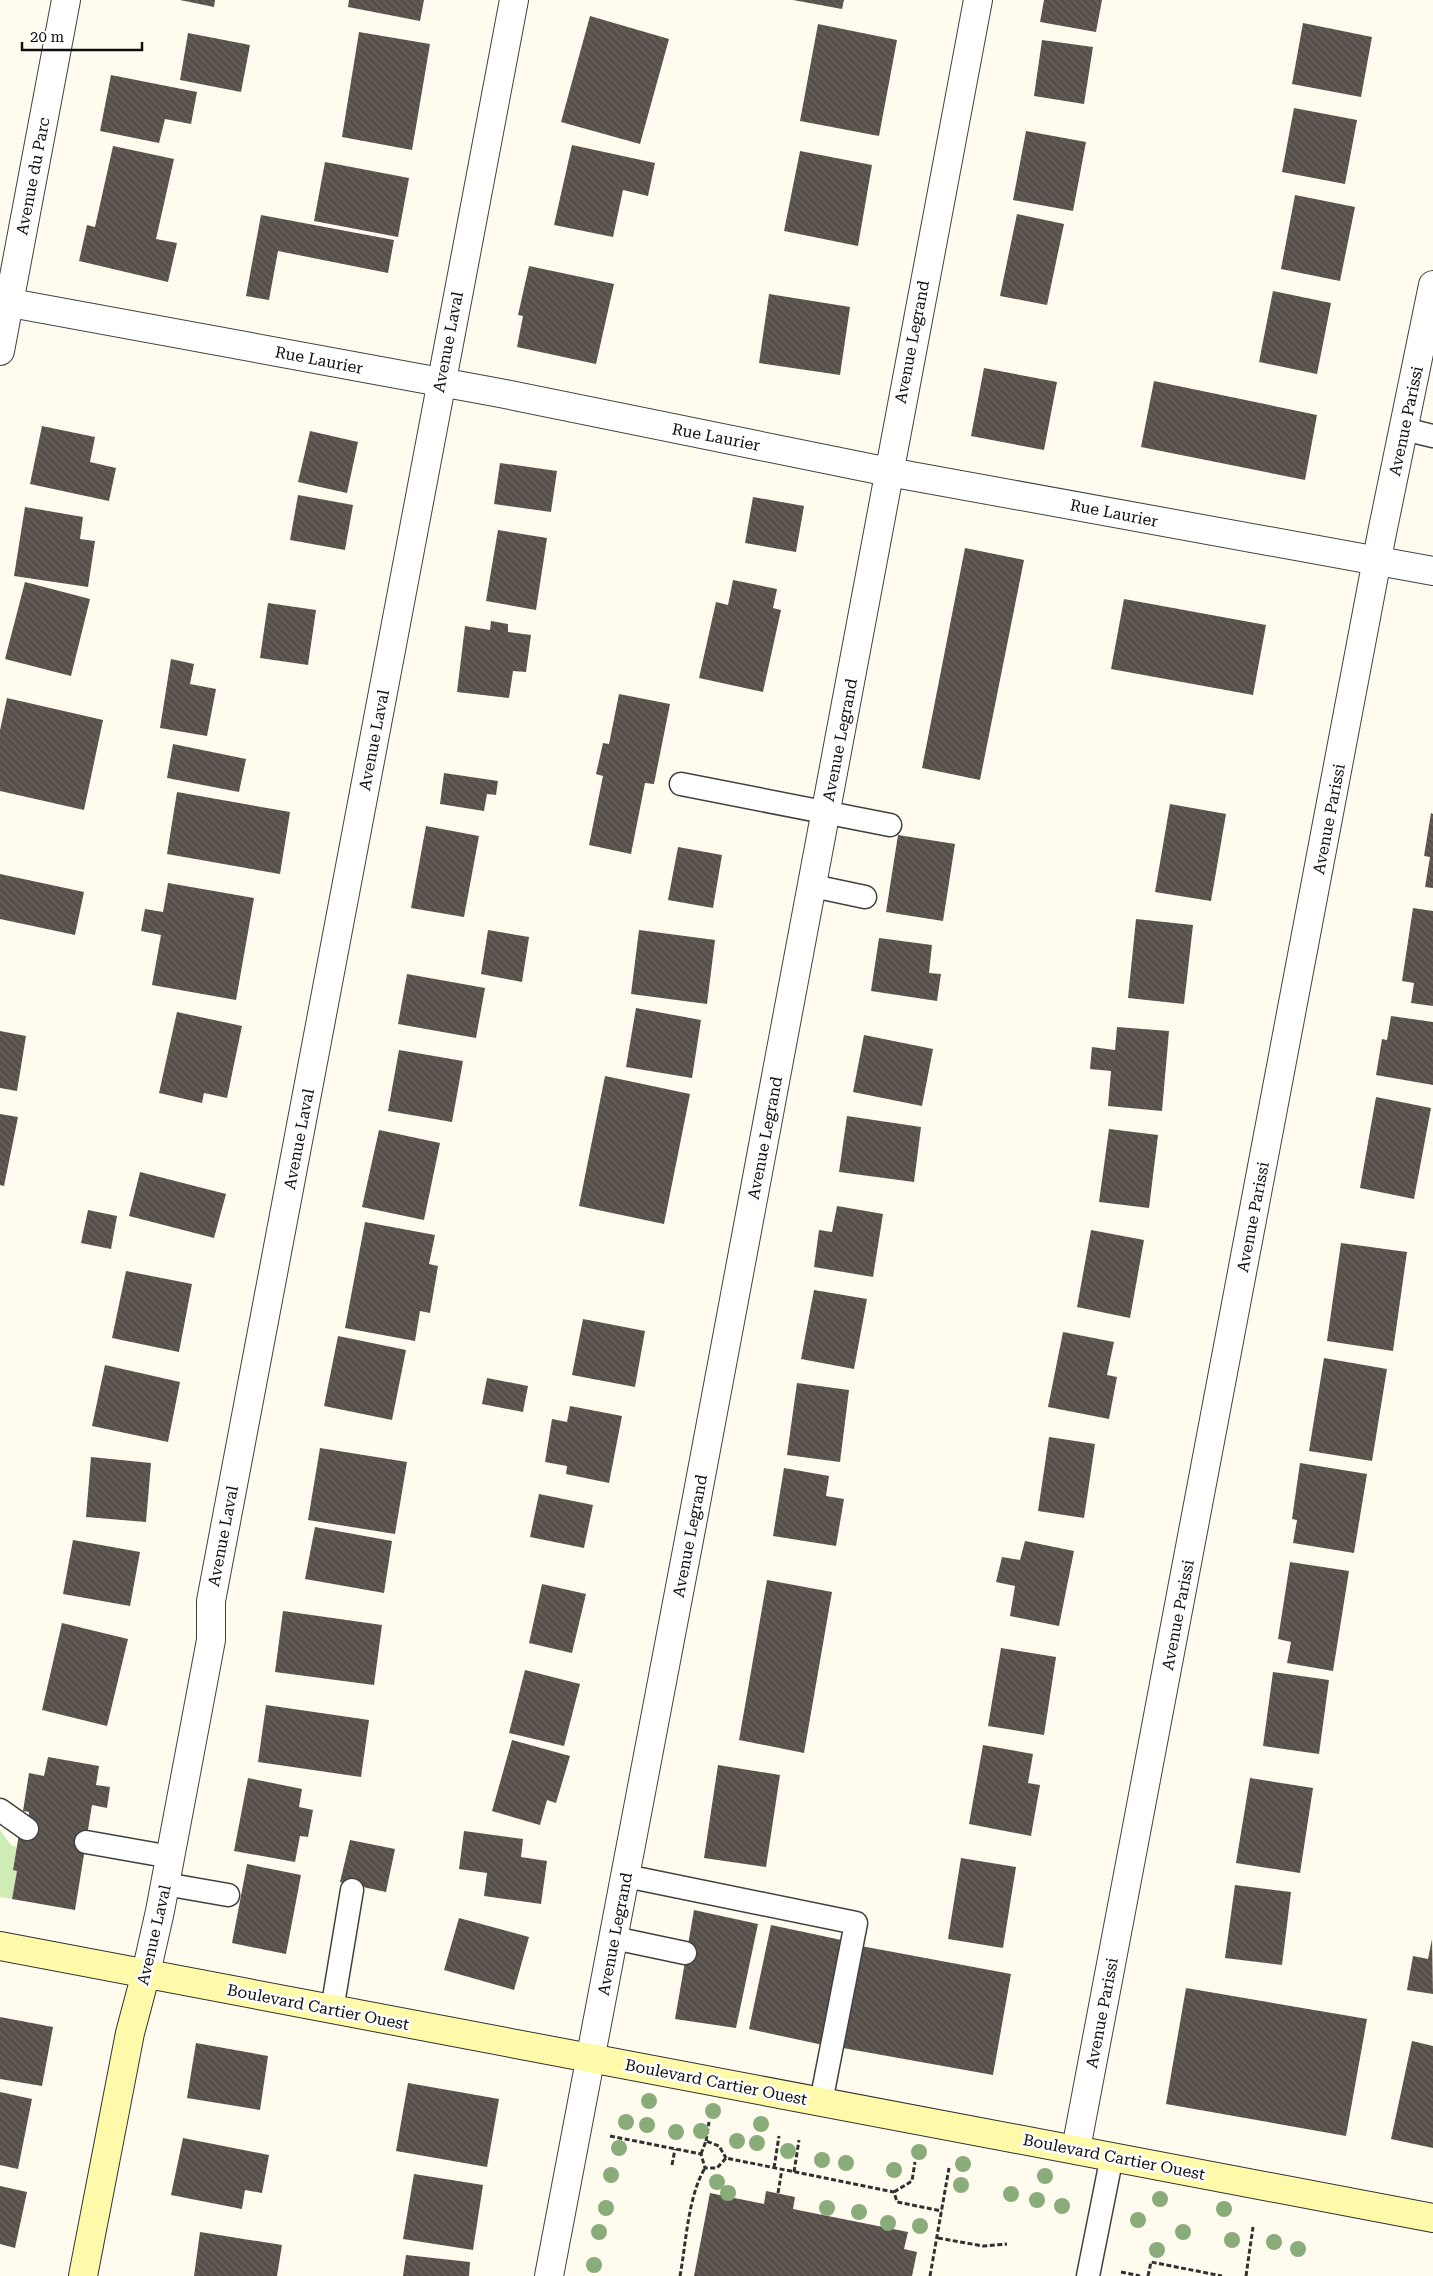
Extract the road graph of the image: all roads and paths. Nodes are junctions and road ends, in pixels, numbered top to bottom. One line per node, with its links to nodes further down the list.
1 (66, 0): 5 (street, Avenue du Parc)
2 (514, 0): 7 (street, Avenue Laval)
3 (978, 0): 10 (street, Avenue Legrand)
4 (1433, 285): 8 (street, Avenue Parissi)
5 (4, 302): 6 (street, Avenue du Parc); 7 (street, Rue Laurier)
6 (0, 351)
7 (441, 382): 10 (street, Rue Laurier); 21 (street, Avenue Laval)
8 (1404, 429): 9 (lane); 11 (street, Avenue Parissi)
9 (1433, 436)
10 (889, 472): 11 (street, Rue Laurier); 14 (street, Avenue Legrand)
11 (1377, 561): 12 (street, Rue Laurier); 39 (street, Avenue Parissi)
12 (1433, 571)
13 (681, 784): 14 (lane)
14 (826, 813): 15 (lane); 16 (street, Avenue Legrand)
15 (890, 825)
16 (812, 886): 17 (lane); 22 (street, Avenue Legrand)
17 (865, 898)
18 (0, 1810): 19 (lane)
19 (26, 1829)
20 (86, 1842): 21 (lane)
21 (171, 1857): 23 (street, Avenue Laval)
22 (626, 1876): 26 (street, Avenue Legrand); 32 (lane)
23 (165, 1884): 25 (lane); 29 (street, Avenue Laval)
24 (352, 1890): 30 (lane)
25 (228, 1896)
26 (614, 1938): 28 (lane); 31 (street, Avenue Legrand)
27 (0, 1946): 29 (street, Boulevard Cartier Ouest)
28 (685, 1953)
29 (146, 1973): 30 (street, Boulevard Cartier Ouest); 57 (street, Avenue Laval)
30 (332, 2010): 31 (street, Boulevard Cartier Ouest)
31 (589, 2058): 32 (street, Boulevard Cartier Ouest); 58 (street, Avenue Legrand)
32 (821, 2102): 39 (street, Boulevard Cartier Ouest)
33 (709, 2122): 37 (path)
34 (607, 2136): 38 (path)
35 (779, 2136): 46 (path)
36 (799, 2140): 49 (path)
37 (706, 2141): 40 (path); 42 (path)
38 (675, 2149): 40 (path); 44 (path)
39 (1076, 2149): 41 (street, Boulevard Cartier Ouest)
40 (701, 2154): 45 (path)
41 (1112, 2156): 53 (street, Boulevard Cartier Ouest); 61 (lane)
42 (726, 2158): 45 (path); 46 (path)
43 (914, 2162): 50 (path)
44 (672, 2165)
45 (704, 2168): 59 (path)
46 (774, 2168): 48 (path)
47 (949, 2168): 52 (path)
48 (782, 2169): 49 (path); 51 (path)
49 (794, 2172): 50 (path)
50 (894, 2192): 52 (path)
51 (778, 2193)
52 (942, 2211): 55 (path)
53 (1433, 2218)
54 (1253, 2227): 64 (path)
55 (938, 2238): 56 (path); 60 (path)
56 (1007, 2244)
57 (83, 2276)
58 (549, 2276)
59 (680, 2276)
60 (930, 2276)
61 (1088, 2276)
62 (1148, 2276): 63 (path)
63 (1222, 2276)
64 (1246, 2276)

